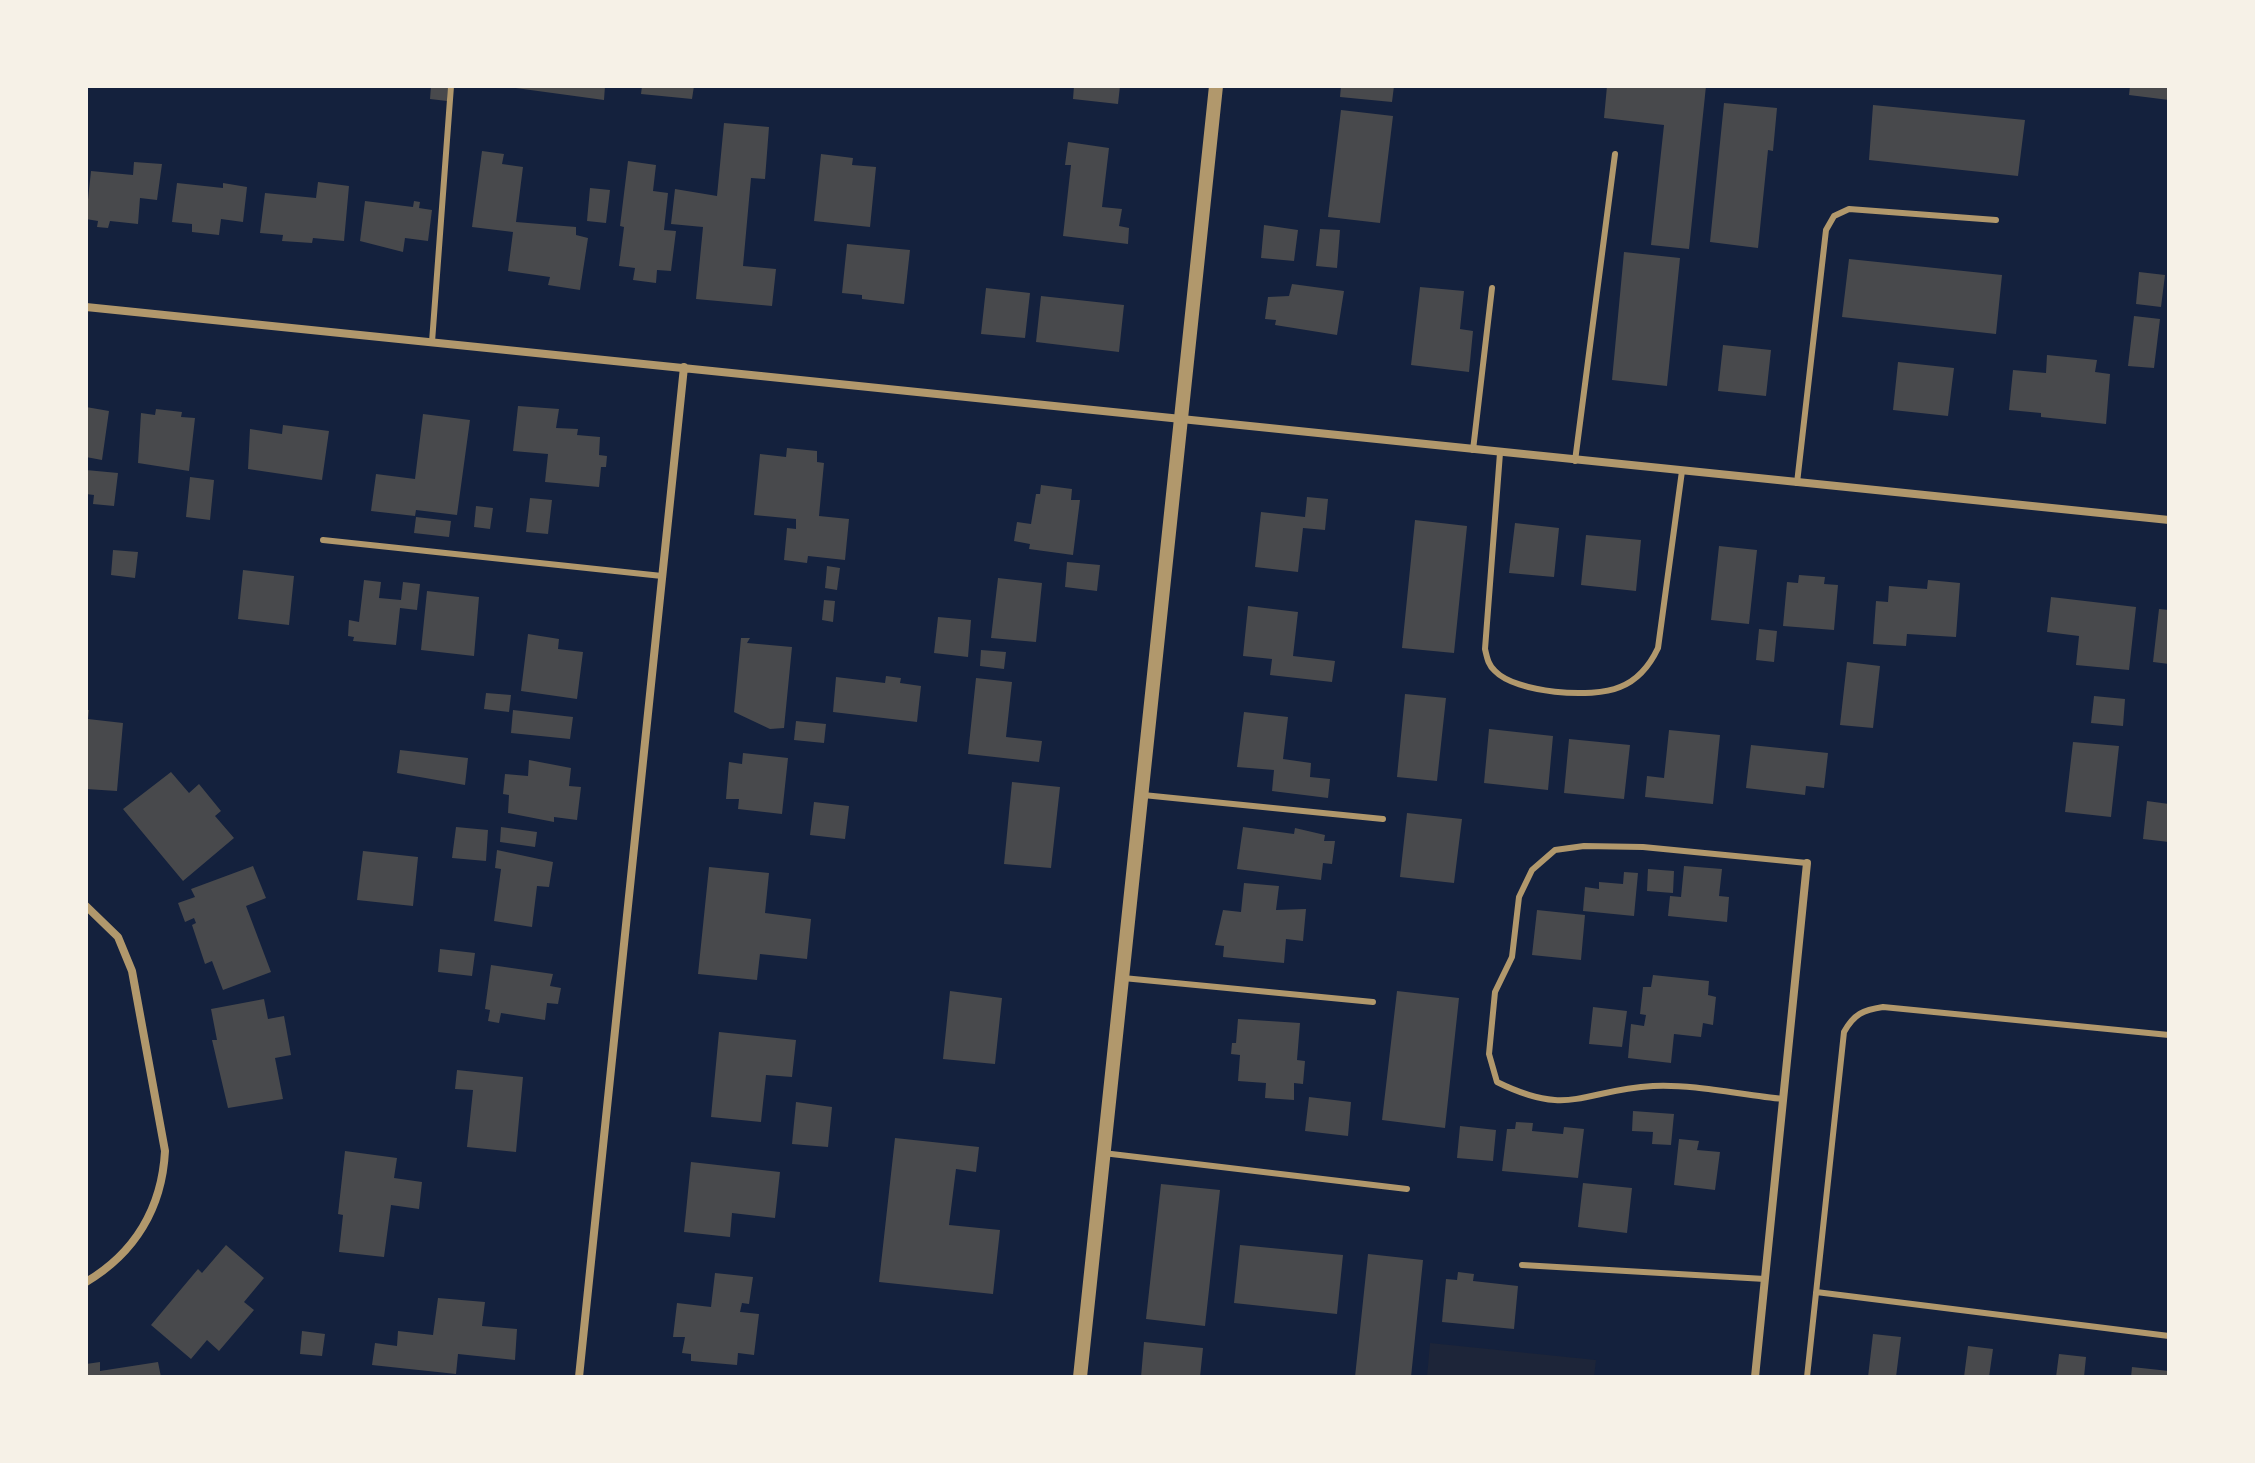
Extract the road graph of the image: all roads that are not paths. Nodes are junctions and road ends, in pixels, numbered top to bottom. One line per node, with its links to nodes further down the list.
1 (451, 86): 7 (lane)
2 (1216, 86): 9 (street)
3 (1615, 154): 12 (lane)
4 (1996, 220): 14 (lane)
5 (1492, 288): 10 (lane)
6 (86, 307): 7 (street)
7 (432, 342): 8 (street)
8 (684, 367): 9 (street); 17 (street)
9 (1182, 419): 10 (street); 18 (street)
10 (1473, 450): 11 (street)
11 (1500, 453): 12 (street); 13 (lane)
12 (1575, 461): 13 (street)
13 (1682, 471): 14 (street)
14 (1797, 483): 15 (street)
15 (2169, 520)
16 (323, 540): 17 (lane)
17 (662, 576): 33 (street)
18 (1143, 795): 19 (lane); 22 (street)
19 (1383, 819)
20 (1807, 863): 25 (street); 25 (lane)
21 (86, 906): 30 (street)
22 (1123, 978): 23 (lane); 26 (street)
23 (1373, 1002)
24 (2169, 1035): 31 (lane)
25 (1783, 1099): 29 (street)
26 (1103, 1153): 27 (lane); 34 (street)
27 (1407, 1189)
28 (1522, 1265): 29 (lane)
29 (1765, 1279): 35 (street)
30 (86, 1282)
31 (1816, 1292): 32 (lane); 36 (lane)
32 (2169, 1336)
33 (579, 1377)
34 (1080, 1377)
35 (1755, 1377)
36 (1807, 1377)

